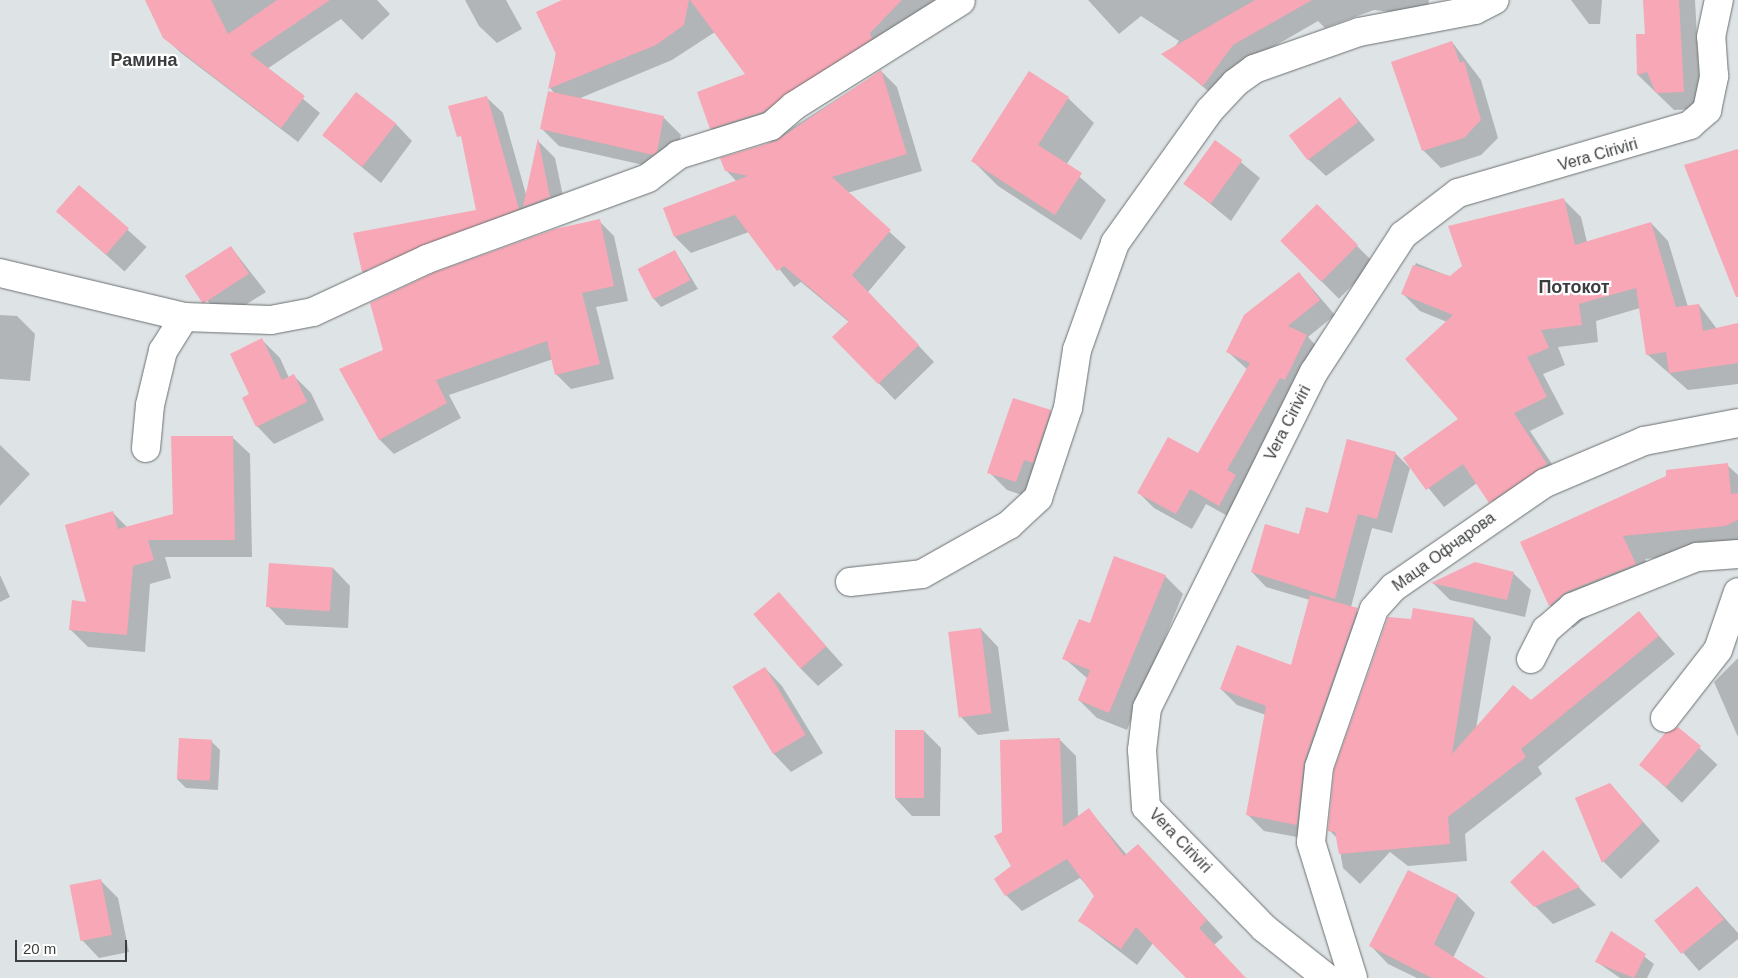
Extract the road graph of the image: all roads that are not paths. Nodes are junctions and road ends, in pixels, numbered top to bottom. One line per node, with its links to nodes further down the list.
1 (1495, 0): 9 (street)
2 (1719, 0): 13 (street, Vera Ciriviri)
3 (961, 1): 5 (street)
4 (0, 273): 5 (street)
5 (184, 317): 7 (street)
6 (1738, 423): 14 (street, Маца Офчарова)
7 (146, 448)
8 (1738, 554): 11 (street)
9 (850, 582)
10 (1738, 592): 12 (street)
11 (1532, 659)
12 (1665, 718)
13 (1327, 978)
14 (1354, 978)

